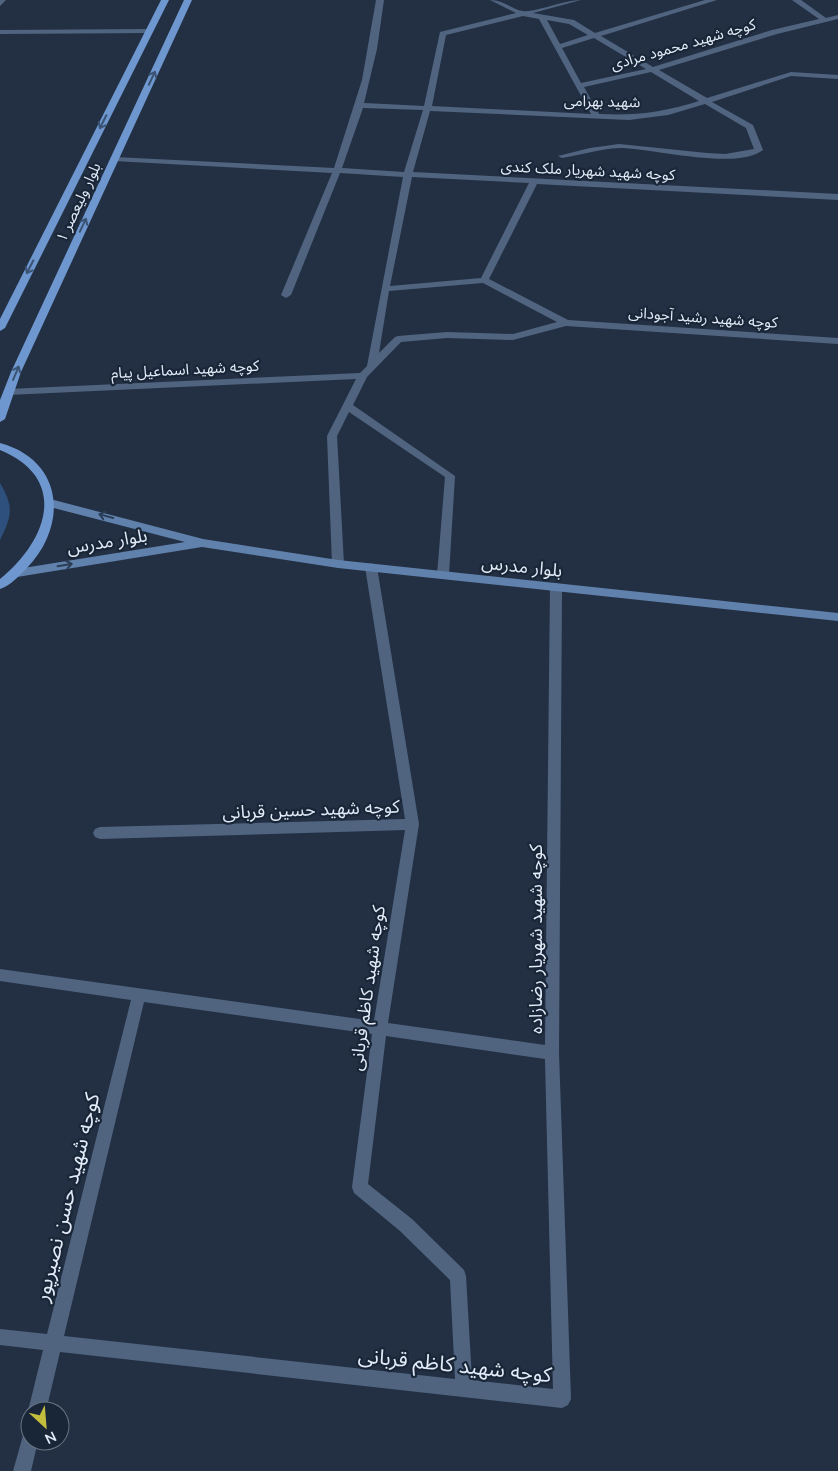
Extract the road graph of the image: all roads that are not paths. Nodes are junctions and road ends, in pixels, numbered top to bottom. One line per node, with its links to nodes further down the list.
1 (2, 0): 9 (street)
2 (165, 0): 14 (main road, بلوار ولیعصر ۱)
3 (188, 0): 26 (main road, بلوار ولیعصر ۱, one-way to 3)
4 (380, 0): 22 (street)
5 (494, 0): 10 (street)
6 (577, 0): 10 (street)
7 (713, 0): 16 (street)
8 (796, 0): 13 (street)
9 (0, 4)
10 (524, 14): 12 (street); 23 (street)
11 (838, 16): 13 (street, کوچه شهید محمود مرادی)
12 (542, 17): 16 (street); 17 (street)
13 (824, 20): 18 (street, کوچه شهید محمود مرادی)
14 (149, 31): 15 (street); 35 (main road, بلوار ولیعصر ۱, one-way to 35)
15 (0, 32)
16 (595, 36): 17 (street); 18 (street)
17 (557, 47): 20 (street)
18 (652, 70): 20 (street, کوچه شهید محمود مرادی); 21 (street)
19 (838, 77): 21 (street, شهید بهرامی)
20 (579, 86): 24 (street)
21 (705, 101): 24 (street, شهید بهرامی); 25 (street)
22 (359, 105): 23 (street, شهید بهرامی); 27 (street)
23 (427, 109): 24 (street, شهید بهرامی); 28 (street)
24 (596, 116)
25 (562, 156)
26 (114, 159): 27 (street, کوچه شهید شهریار ملک کندی); 39 (main road, بلوار ولیعصر ۱, one-way to 26)
27 (337, 171): 28 (street, کوچه شهید شهریار ملک کندی); 33 (street)
28 (408, 174): 29 (street, کوچه شهید شهریار ملک کندی); 32 (street)
29 (534, 181): 30 (street, کوچه شهید شهریار ملک کندی); 31 (street)
30 (838, 197)
31 (484, 280): 32 (street); 34 (street)
32 (385, 289): 37 (street)
33 (286, 295)
34 (566, 324): 36 (street, کوچه شهید رشید آجودانی); 37 (street)
35 (0, 328)
36 (838, 341)
37 (372, 366): 38 (street)
38 (363, 376): 39 (street, کوچه شهید اسماعیل پیام); 41 (street)
39 (8, 392): 40 (main road, بلوار ولیعصر ۱)
40 (2, 405): 42 (main road, بلوار ولیعصر ۱)
41 (347, 406): 47 (street); 50 (street)
42 (0, 419)
43 (0, 437): 44 (main road)
44 (4, 447): 45 (main road)
45 (50, 503): 46 (main road, بلوار مدرس, one-way to 45); 49 (main road)
46 (203, 543): 47 (main road, بلوار مدرس); 49 (main road, بلوار مدرس, one-way to 46)
47 (338, 564): 48 (main road, بلوار مدرس)
48 (370, 567): 50 (main road, بلوار مدرس); 54 (street, کوچه شهید حسین قربانی)
49 (16, 573): 51 (main road)
50 (443, 575): 52 (main road, بلوار مدرس)
51 (0, 585)
52 (556, 587): 53 (main road, بلوار مدرس); 59 (street, کوچه شهید شهریار رضازاده)
53 (838, 617)
54 (412, 824): 55 (street, کوچه شهید حسین قربانی); 58 (street, کوچه شهید کاظم قربانی)
55 (100, 833)
56 (0, 975): 57 (street, کوچه شهید شهریار رضازاده)
57 (138, 995): 58 (street, کوچه شهید شهریار رضازاده); 61 (street, کوچه شهید حسن نصیرپور)
58 (380, 1029): 59 (street, کوچه شهید شهریار رضازاده); 62 (street, کوچه شهید کاظم قربانی)
59 (552, 1053): 62 (street, کوچه شهید کاظم قربانی)
60 (0, 1337): 61 (street, کوچه شهید کاظم قربانی)
61 (53, 1343): 62 (street, کوچه شهید کاظم قربانی); 63 (street, کوچه شهید حسن نصیرپور)
62 (464, 1388)
63 (38, 1401)
64 (27, 1451): 65 (street)
65 (22, 1471)

